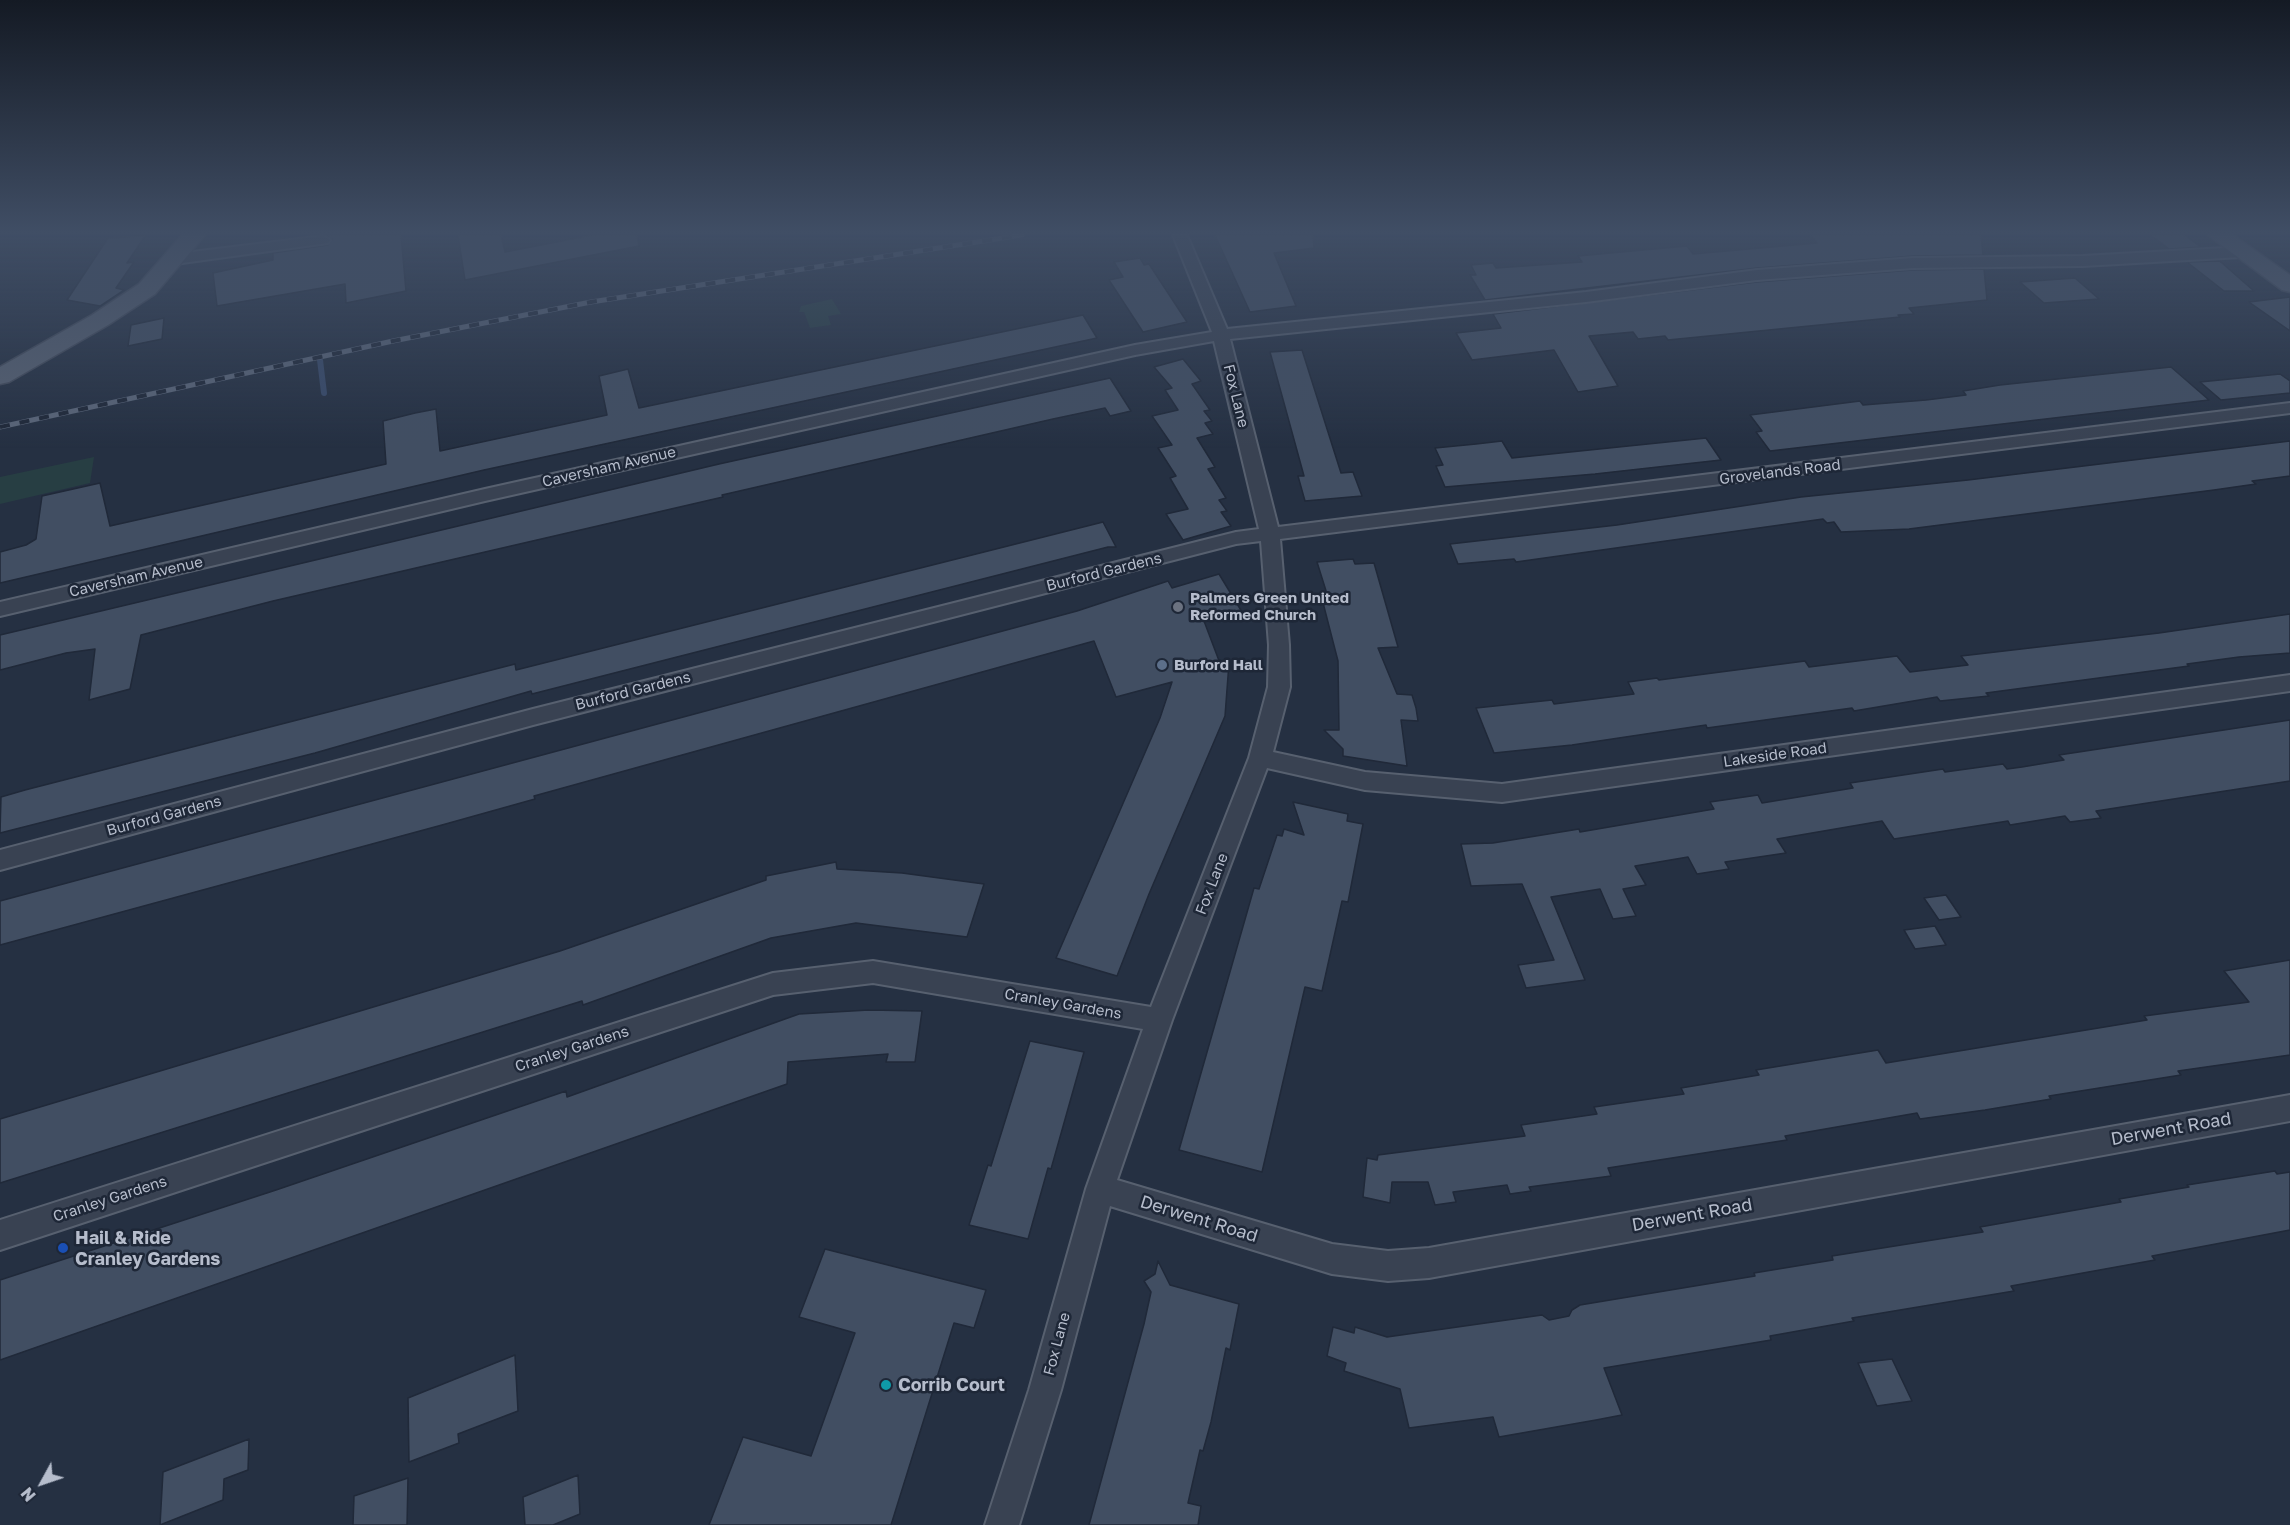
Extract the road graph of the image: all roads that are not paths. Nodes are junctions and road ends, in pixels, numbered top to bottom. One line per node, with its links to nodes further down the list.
1 (121, 306): 5 (main road)
2 (1209, 306): 4 (street, Fox Lane)
3 (1498, 306): 4 (street, Caversham Avenue)
4 (1221, 335): 7 (street, Fox Lane); 8 (street, Caversham Avenue)
5 (0, 377)
6 (2290, 408): 7 (street, Grovelands Road)
7 (1270, 534): 10 (street, Fox Lane); 11 (street, Burford Gardens)
8 (0, 609)
9 (2290, 683): 10 (street, Lakeside Road)
10 (1260, 758): 12 (street, Fox Lane)
11 (0, 861)
12 (1159, 1020): 14 (street, Fox Lane); 15 (street, Cranley Gardens)
13 (2290, 1108): 14 (street, Derwent Road)
14 (1100, 1189): 16 (street, Fox Lane)
15 (0, 1235)
16 (1002, 1525)

